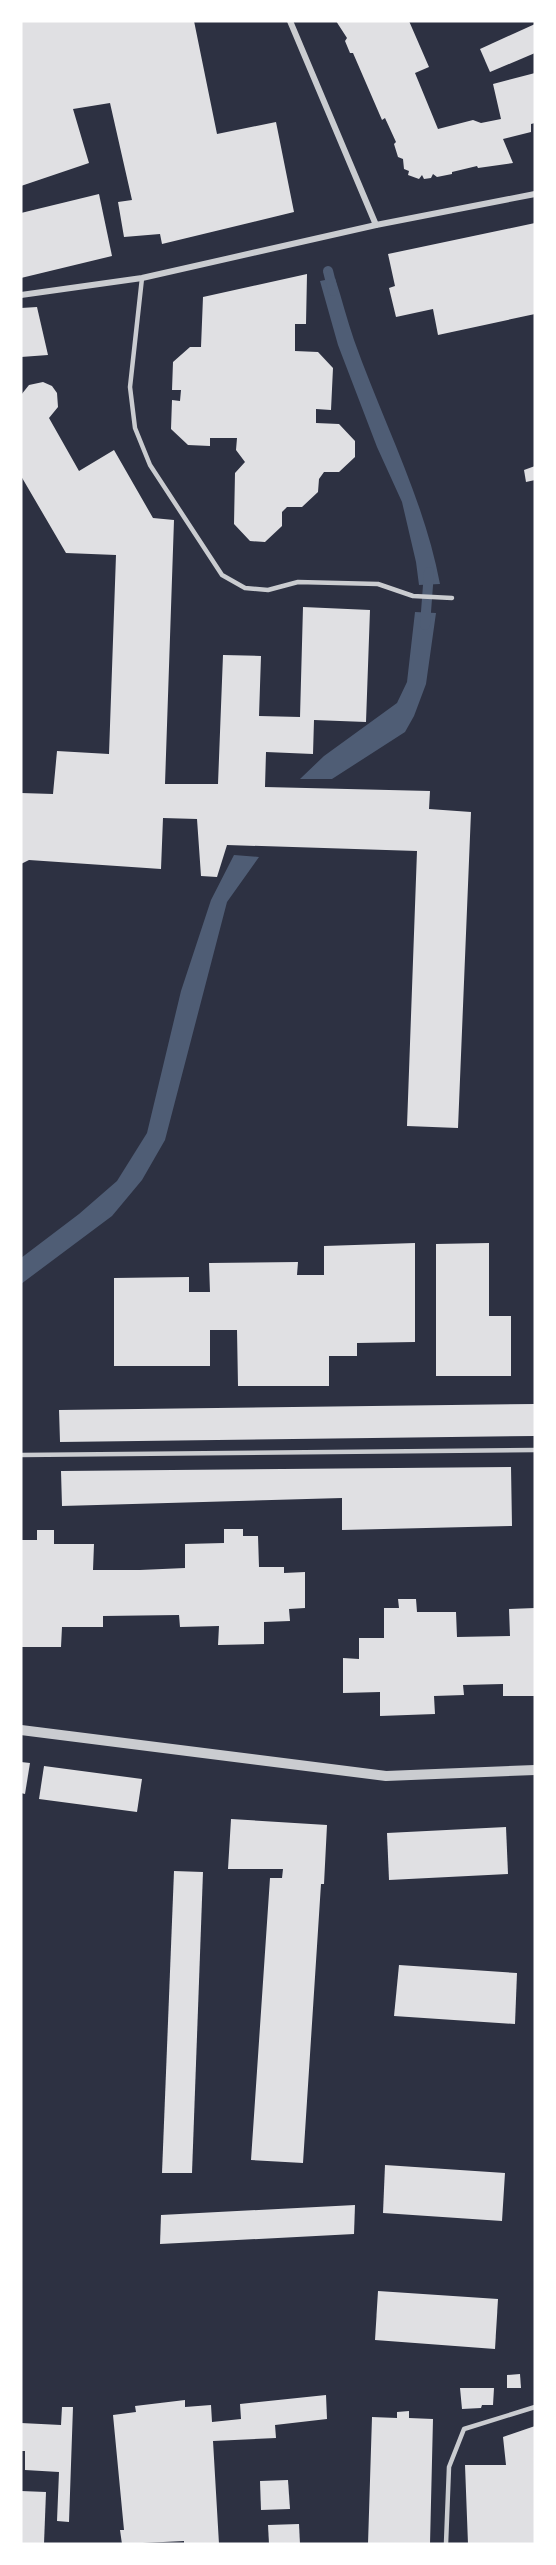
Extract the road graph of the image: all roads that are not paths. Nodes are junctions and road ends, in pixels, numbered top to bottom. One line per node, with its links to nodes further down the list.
1 (290, 21): 3 (street)
2 (535, 194): 3 (street)
3 (376, 225): 4 (street)
4 (142, 278): 5 (street); 6 (lane)
5 (21, 295)
6 (452, 598)
7 (535, 1450): 8 (lane)
8 (21, 1455)
9 (21, 1730): 10 (street)
10 (535, 1770)
11 (535, 2407): 12 (lane)
12 (446, 2544)

